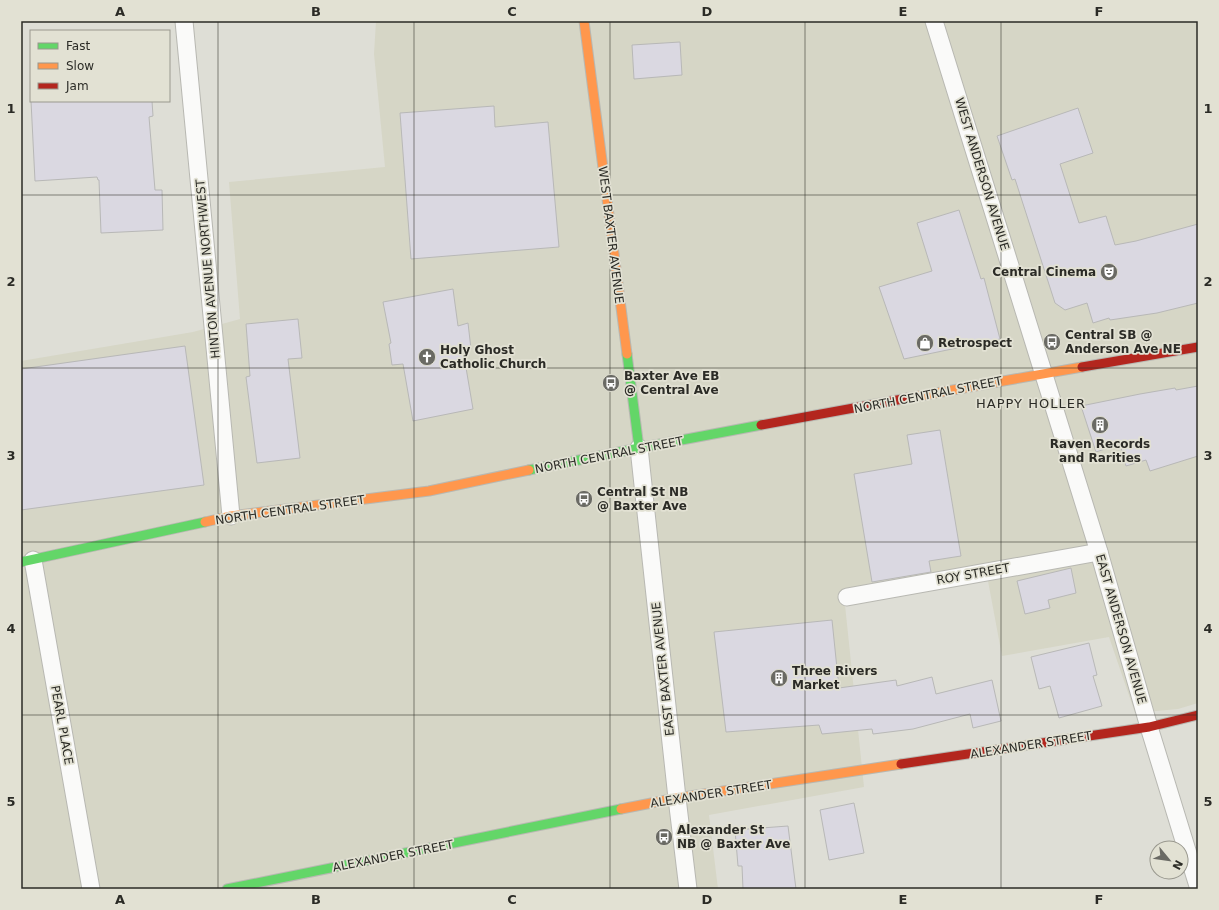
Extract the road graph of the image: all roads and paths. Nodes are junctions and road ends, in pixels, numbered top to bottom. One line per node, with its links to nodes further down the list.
1 (184, 21): 7 (street, HINTON AVENUE NORTHWEST)
2 (584, 21): 6 (street, WEST BAXTER AVENUE)
3 (934, 21): 5 (street, WEST ANDERSON AVENUE)
4 (1198, 347): 5 (street, NORTH CENTRAL STREET)
5 (1044, 373): 6 (street, NORTH CENTRAL STREET); 8 (street, EAST ANDERSON AVENUE)
6 (639, 448): 7 (street, NORTH CENTRAL STREET); 13 (street, EAST BAXTER AVENUE)
7 (231, 516): 9 (street, NORTH CENTRAL STREET)
8 (1099, 552): 10 (street, ROY STREET); 12 (street, EAST ANDERSON AVENUE)
9 (27, 561): 15 (street, PEARL PLACE)
10 (847, 597)
11 (1198, 715): 12 (street, ALEXANDER STREET)
12 (1149, 727): 13 (street, ALEXANDER STREET); 14 (street, EAST ANDERSON AVENUE)
13 (677, 798): 16 (street, ALEXANDER STREET); 17 (street, EAST BAXTER AVENUE)
14 (1198, 886)
15 (91, 889)
16 (227, 889)
17 (688, 889)

